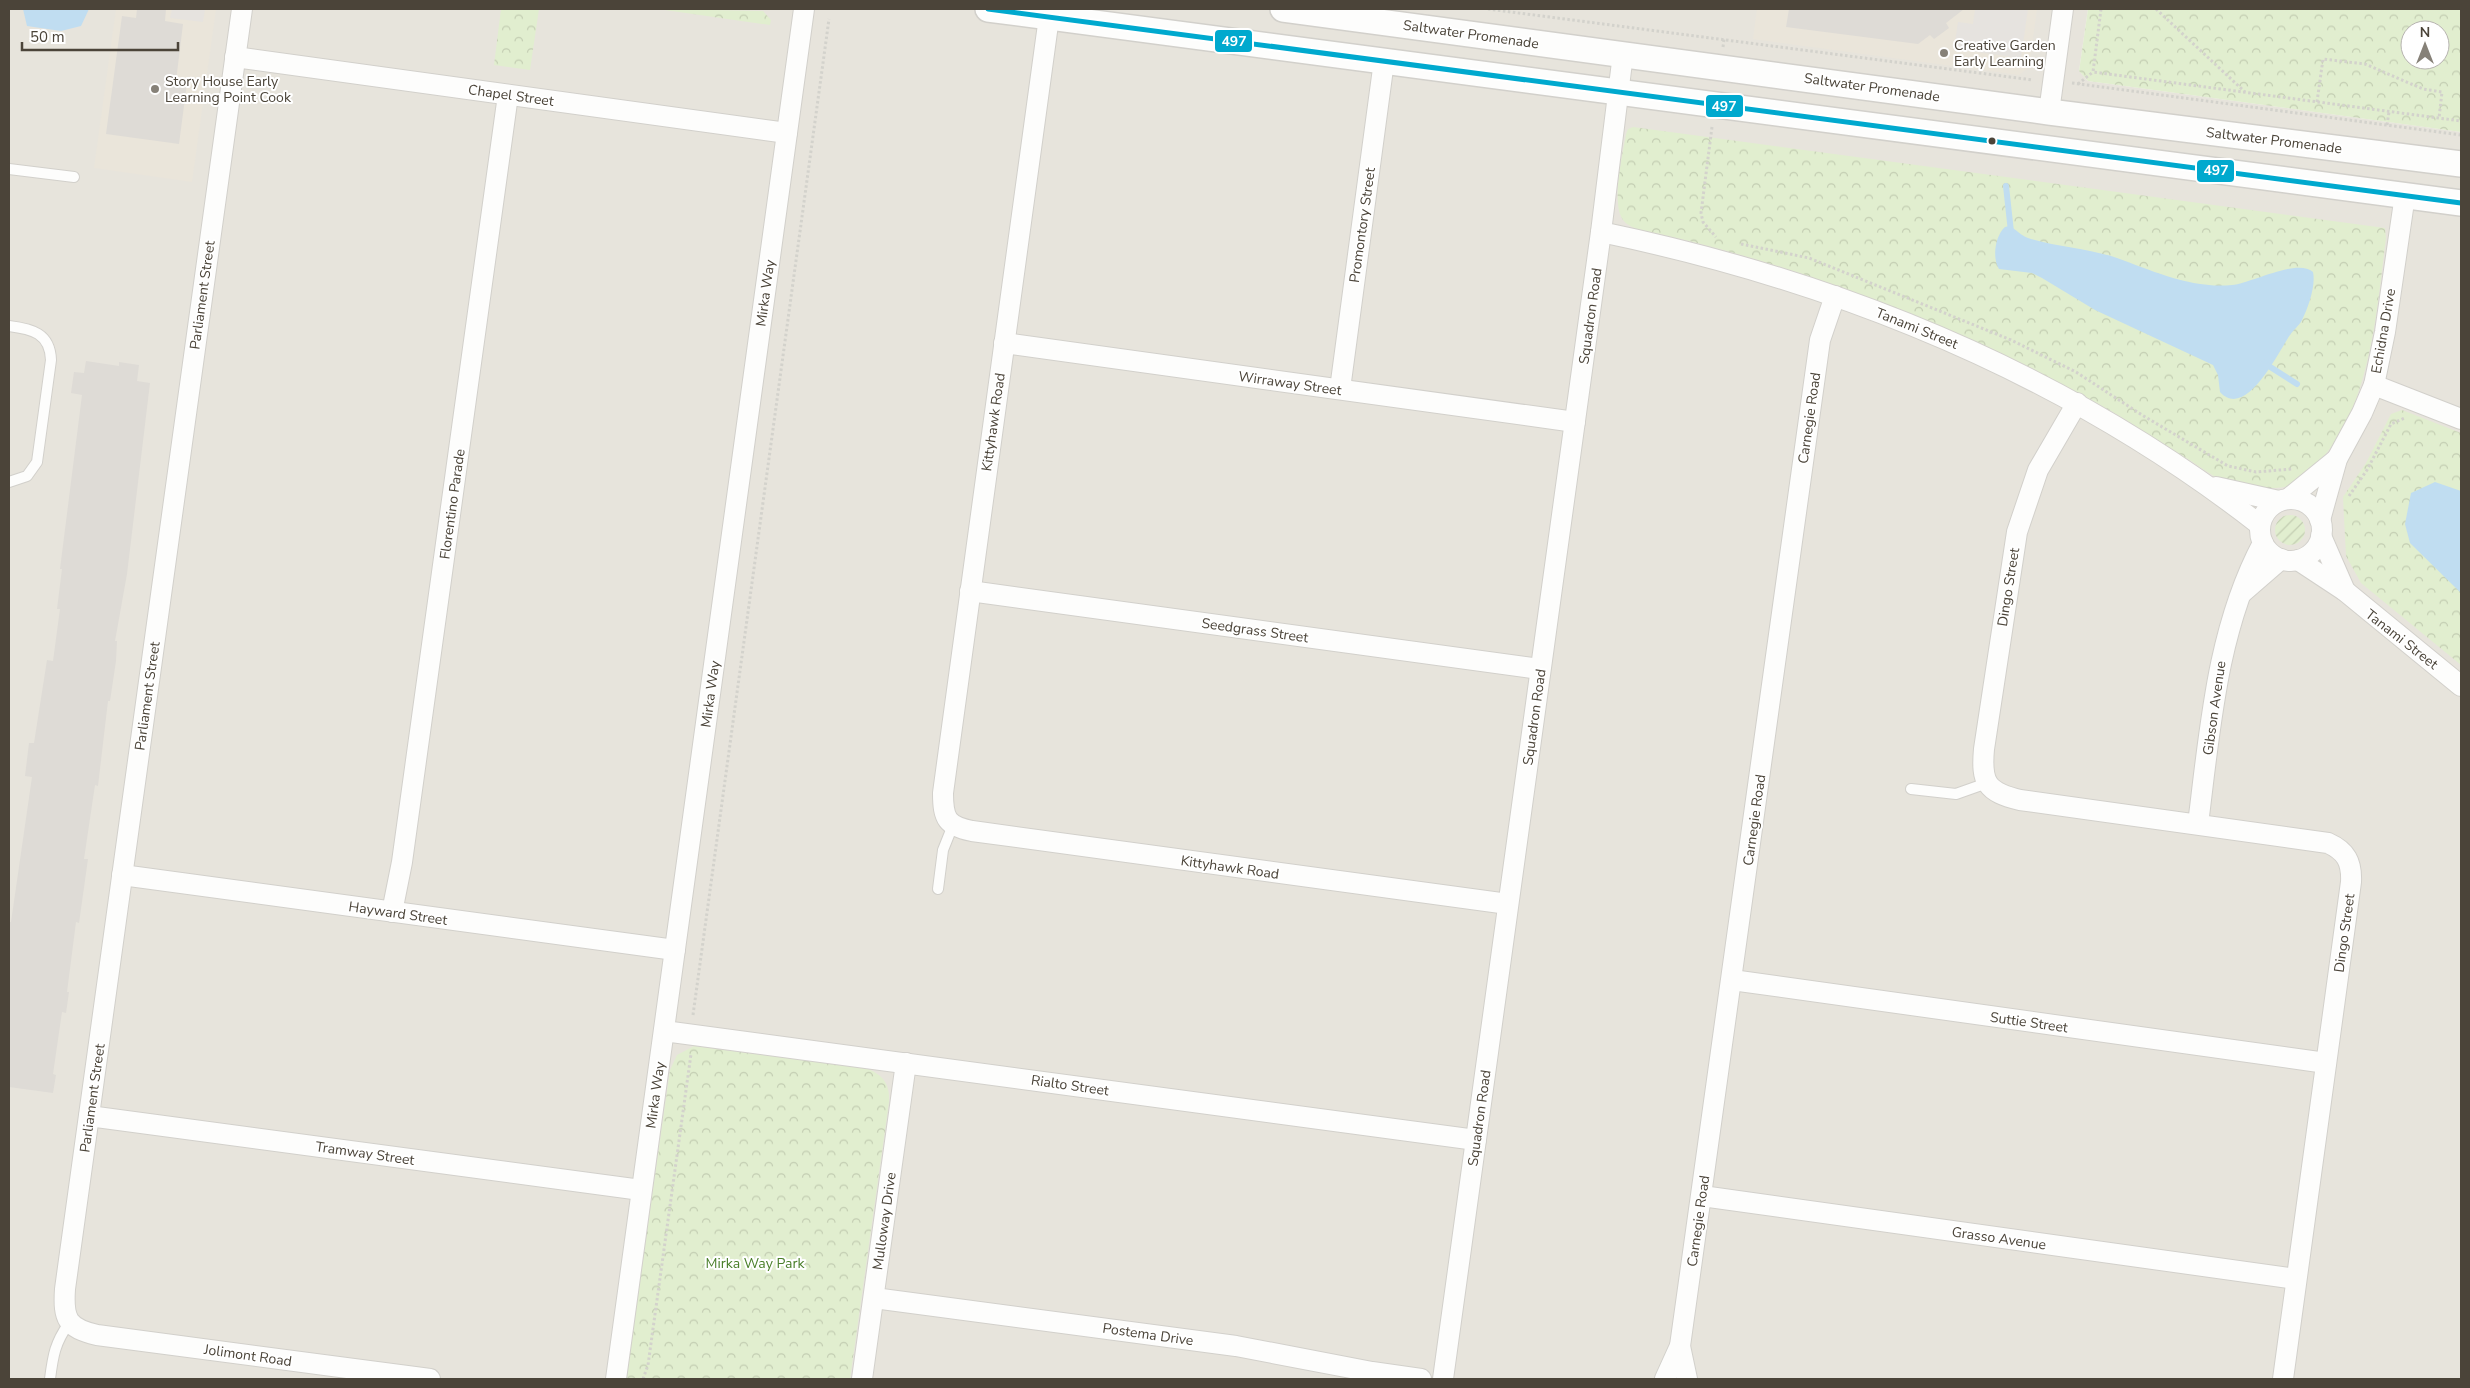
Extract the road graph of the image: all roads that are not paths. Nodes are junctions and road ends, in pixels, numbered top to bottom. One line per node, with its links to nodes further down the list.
1 (242, 9): 9 (street, Parliament Street)
2 (804, 9): 14 (street, Mirka Way)
3 (988, 9): 7 (street)
4 (1283, 9): 6 (street, Saltwater Promenade)
5 (2064, 9): 13 (street)
6 (1309, 10): 8 (street, Saltwater Promenade)
7 (1049, 16): 10 (street); 24 (street, Kittyhawk Road)
8 (1623, 54): 11 (street, Squadron Road); 13 (street, Saltwater Promenade)
9 (235, 58): 12 (street, Chapel Street); 46 (street, Parliament Street)
10 (1384, 61): 11 (street); 26 (street, Promontory Street)
11 (1618, 93): 15 (street); 21 (street, Squadron Road)
12 (508, 95): 14 (street, Chapel Street); 49 (street, Florentino Parade)
13 (2049, 112): 15 (street); 16 (street, Saltwater Promenade)
14 (787, 133): 50 (street, Mirka Way)
15 (2017, 144): 19 (street)
16 (2461, 164)
17 (9, 169): 18 (lane)
18 (74, 177)
19 (2405, 195): 20 (street); 25 (street, Echidna Drive)
20 (2461, 203)
21 (1601, 232): 22 (street, Tanami Street); 29 (street, Squadron Road)
22 (1834, 296): 27 (street, Tanami Street); 51 (street, Carnegie Road)
23 (9, 326): 30 (lane)
24 (1004, 343): 26 (street, Wirraway Street); 37 (street, Kittyhawk Road)
25 (2374, 385): 28 (street); 32 (street, Echidna Drive)
26 (1340, 390): 29 (street, Wirraway Street)
27 (2077, 403): 31 (street, Tanami Street); 42 (street, Dingo Street)
28 (2461, 419)
29 (1575, 422): 40 (street, Squadron Road)
30 (9, 482)
31 (2206, 484): 33 (street, Tanami Street); 35 (street, Tanami Street)
32 (2318, 486): 33 (street, Echidna Drive); 34 (street)
33 (2283, 500): 34 (street); 35 (street)
34 (2321, 528): 36 (street); 38 (street, Tanami Street)
35 (2261, 534): 36 (street); 39 (street, Gibson Avenue)
36 (2289, 559): 38 (street, Tanami Street); 39 (street, Gibson Avenue)
37 (970, 591): 40 (street, Seedgrass Street); 45 (street, Kittyhawk Road)
38 (2345, 591): 41 (street, Tanami Street)
39 (2242, 594): 44 (street, Gibson Avenue)
40 (1540, 669): 48 (street, Squadron Road)
41 (2461, 686)
42 (1987, 783): 43 (lane); 44 (street, Dingo Street)
43 (1911, 789)
44 (2198, 824): 54 (street, Dingo Street)
45 (952, 825): 47 (lane); 48 (street, Kittyhawk Road)
46 (122, 875): 49 (street, Hayward Street); 55 (street, Parliament Street)
47 (938, 889)
48 (1508, 904): 56 (street, Squadron Road)
49 (392, 912): 50 (street, Hayward Street)
50 (675, 950): 52 (street, Mirka Way)
51 (1732, 980): 54 (street, Suttie Street); 58 (street, Carnegie Road)
52 (664, 1031): 53 (street, Rialto Street); 57 (street, Mirka Way)
53 (906, 1063): 56 (street, Rialto Street); 60 (street, Mulloway Drive)
54 (2326, 1063): 59 (street, Dingo Street)
55 (89, 1116): 57 (street, Tramway Street); 61 (street, Parliament Street)
56 (1476, 1140): 68 (street, Squadron Road)
57 (641, 1190): 65 (street, Mirka Way)
58 (1702, 1196): 59 (street, Grasso Avenue); 62 (street, Carnegie Road)
59 (2296, 1279): 71 (street, Dingo Street)
60 (874, 1298): 66 (street, Mulloway Drive); 67 (street, Postema Drive)
61 (69, 1322): 63 (lane); 64 (street, Jolimont Road)
62 (1680, 1346): 69 (street, Carnegie Road); 70 (street, Carnegie Road)
63 (50, 1379)
64 (430, 1379)
65 (616, 1379)
66 (862, 1379)
67 (1421, 1379)
68 (1443, 1379)
69 (1665, 1379)
70 (1687, 1379)
71 (2283, 1379)

